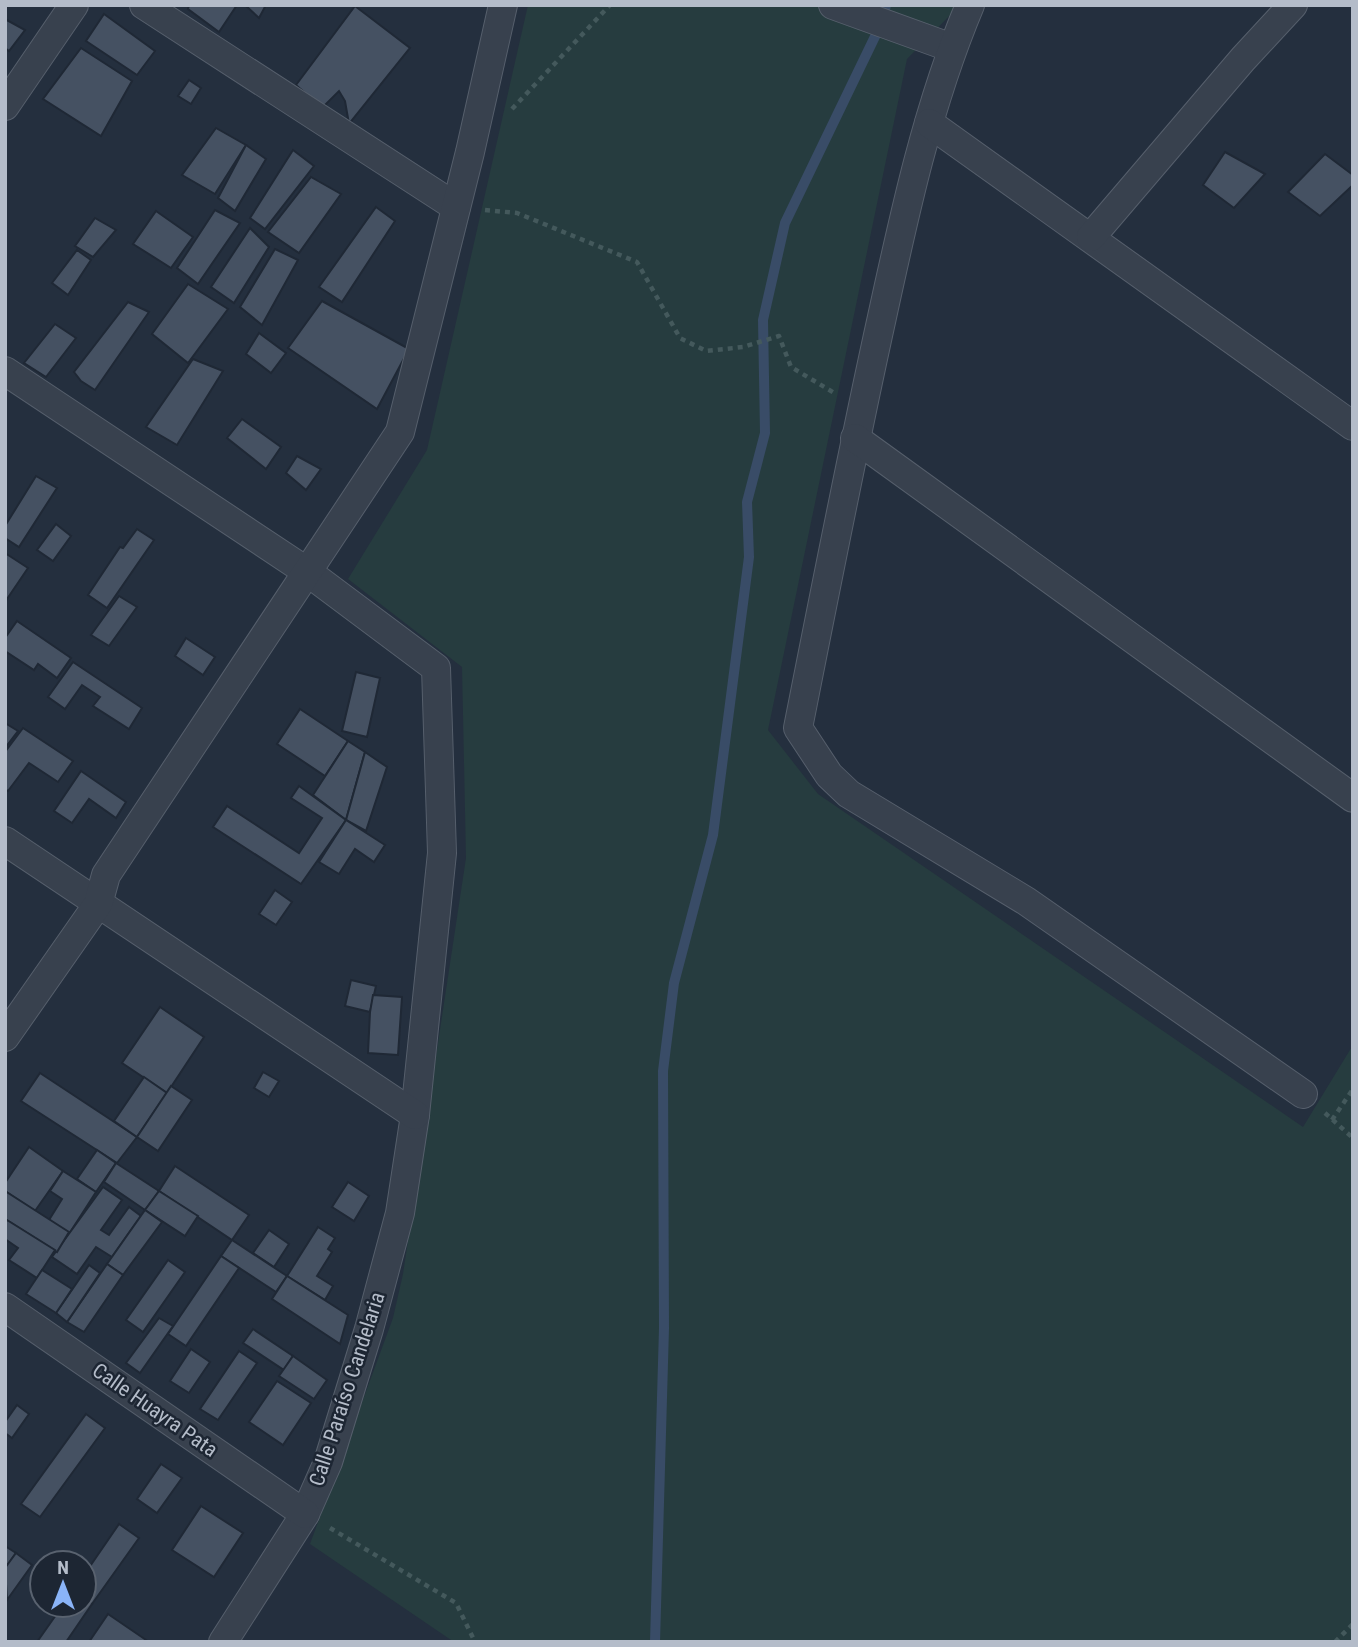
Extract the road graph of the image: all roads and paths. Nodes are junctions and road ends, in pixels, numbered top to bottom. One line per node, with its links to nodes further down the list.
1 (74, 5): 9 (street)
2 (144, 5): 12 (street)
3 (503, 5): 12 (street)
4 (610, 5): 10 (path)
5 (833, 5): 8 (street)
6 (970, 5): 8 (street)
7 (1293, 5): 13 (street)
8 (952, 48): 11 (street)
9 (5, 106)
10 (506, 115)
11 (929, 123): 13 (street); 15 (street)
12 (456, 207): 15 (path); 18 (street)
13 (1091, 237): 16 (street)
14 (5, 371): 18 (street)
15 (861, 410): 17 (street)
16 (1348, 411)
17 (855, 438): 19 (street); 24 (street)
18 (309, 573): 21 (street); 25 (street, Calle Paraíso Candelaria)
19 (1353, 798)
20 (5, 841): 21 (street)
21 (97, 904): 22 (street); 25 (street)
22 (5, 1037)
23 (1353, 1089): 26 (path)
24 (1303, 1094): 26 (path)
25 (415, 1115): 29 (street, Calle Paraíso Candelaria)
26 (1332, 1120): 27 (path)
27 (1353, 1138)
28 (5, 1307): 29 (street, Calle Huayra Pata)
29 (305, 1514): 31 (street, Calle Paraíso Candelaria); 32 (path)
30 (1353, 1624): 33 (path)
31 (223, 1642)
32 (475, 1642)
33 (1335, 1642)

